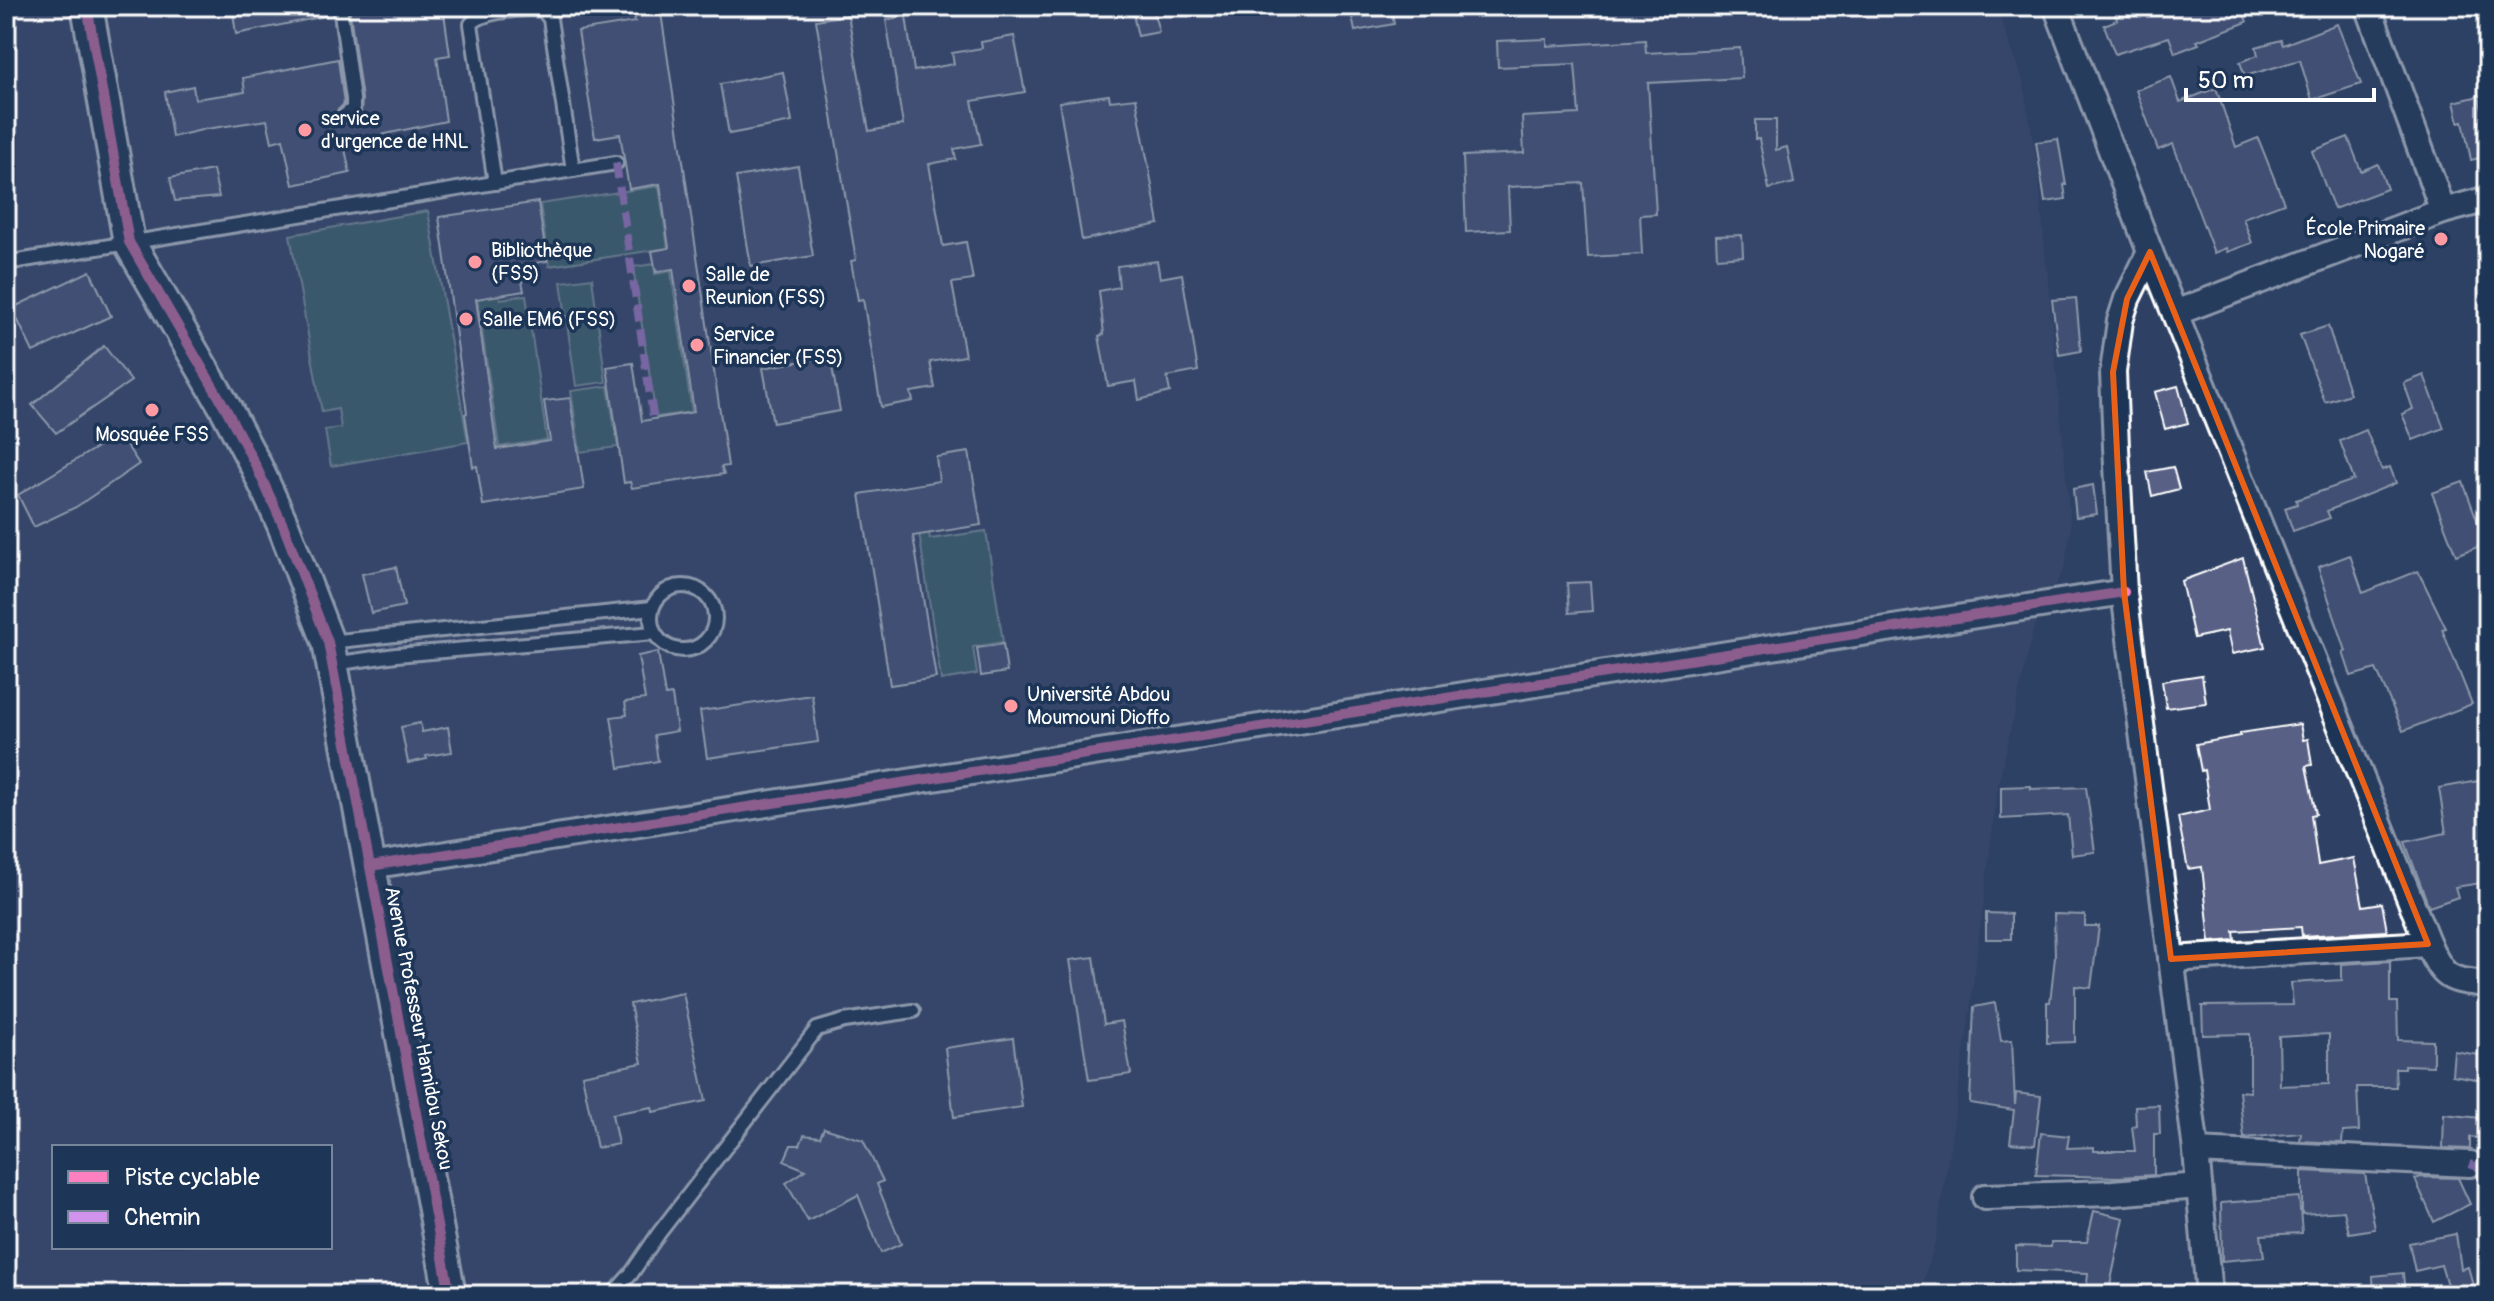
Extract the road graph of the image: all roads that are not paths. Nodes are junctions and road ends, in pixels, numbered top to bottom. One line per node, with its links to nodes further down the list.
1 (87, 6): 11 (street, Avenue Professeur Hamidou Sekou)
2 (340, 6): 5 (lane)
3 (2056, 6): 12 (street)
4 (2368, 6): 10 (street)
5 (345, 115)
6 (616, 163): 7 (lane)
7 (573, 170): 8 (lane); 8 (lane)
8 (495, 183): 11 (lane)
9 (2488, 199): 10 (street)
10 (2443, 211): 14 (street)
11 (129, 242): 13 (lane); 18 (street, Avenue Professeur Hamidou Sekou)
12 (2150, 252): 14 (street); 15 (street)
13 (6, 263)
14 (2175, 313): 20 (street)
15 (2124, 592): 19 (street); 21 (street)
16 (652, 608): 17 (lane); 17 (lane); 18 (lane)
17 (654, 633): 18 (lane)
18 (330, 653): 19 (street, Avenue Professeur Hamidou Sekou)
19 (370, 866): 28 (street, Avenue Professeur Hamidou Sekou)
20 (2428, 944): 21 (street); 22 (street)
21 (2171, 959): 24 (street)
22 (2488, 984)
23 (913, 1011): 29 (lane)
24 (2196, 1151): 25 (street); 26 (street)
25 (2470, 1164)
26 (2199, 1186): 27 (street); 30 (street)
27 (1985, 1197)
28 (450, 1295)
29 (612, 1295)
30 (2209, 1295)

